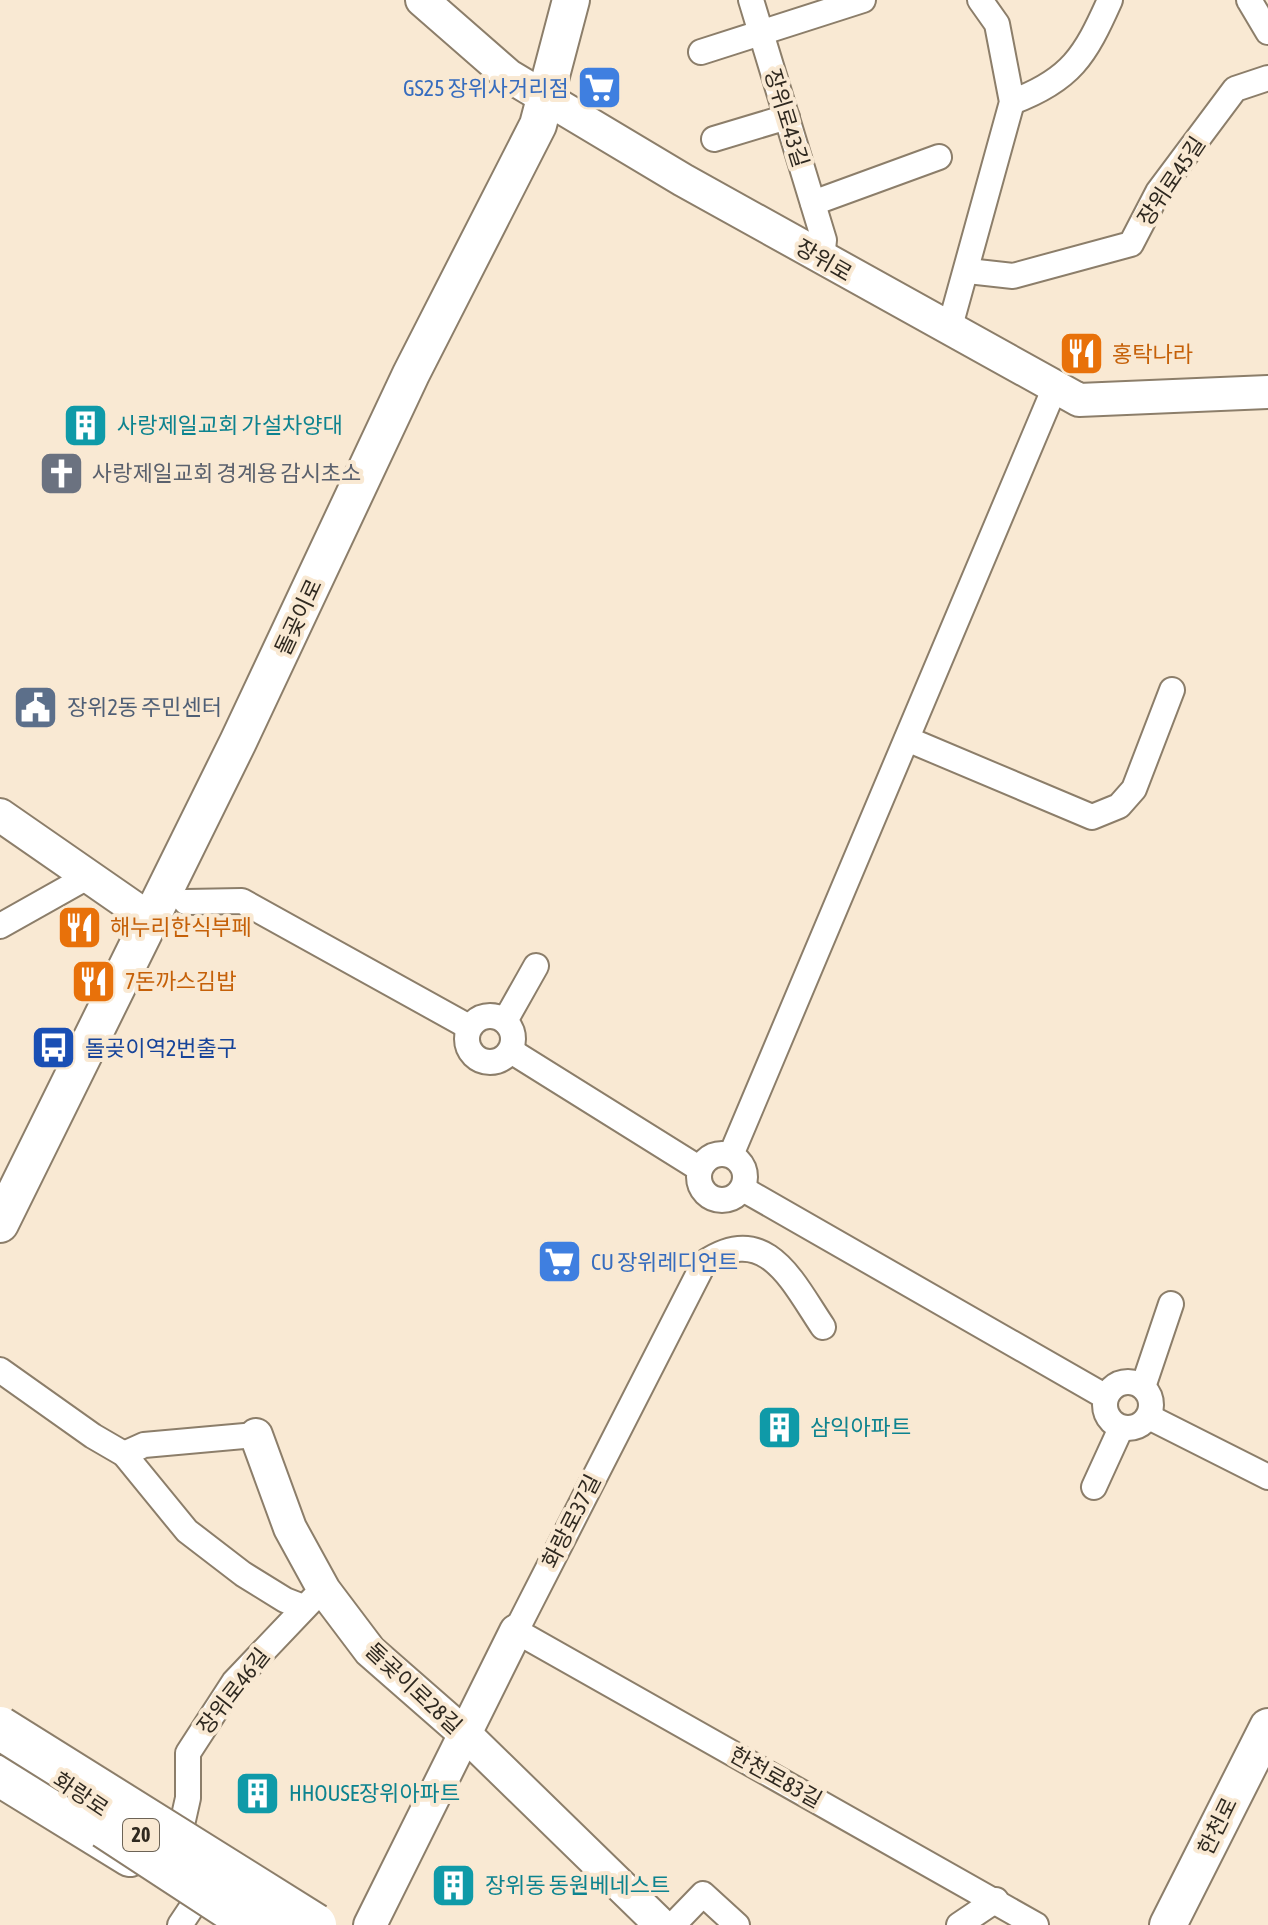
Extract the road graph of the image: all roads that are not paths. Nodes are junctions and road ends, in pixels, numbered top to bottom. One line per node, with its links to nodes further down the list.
1 (422, 0): 12 (street, 장위로)
2 (571, 0): 12 (main road, 돌곶이로)
3 (751, 0): 9 (street, 장위로43길)
4 (863, 0): 9 (street)
5 (1110, 0): 13 (street)
6 (1249, 0): 8 (street)
7 (988, 4): 13 (street)
8 (1268, 32)
9 (761, 33): 10 (street); 14 (street, 장위로43길)
10 (701, 52)
11 (1268, 78): 19 (street, 장위로45길)
12 (547, 98): 18 (street, 장위로); 28 (main road, 돌곶이로)
13 (1012, 102): 19 (street)
14 (787, 117): 15 (street); 17 (street, 장위로43길)
15 (714, 139)
16 (939, 157): 17 (street)
17 (813, 203): 18 (street, 장위로43길)
18 (822, 259): 20 (street, 장위로)
19 (968, 271): 20 (street)
20 (949, 330): 21 (street, 장위로)
21 (1055, 387): 22 (street, 장위로); 24 (street)
22 (1268, 392)
23 (1172, 690): 24 (street)
24 (907, 739): 34 (street)
25 (0, 815): 26 (street)
26 (89, 876): 28 (street); 29 (street)
27 (186, 902): 32 (street)
28 (150, 919): 37 (main road, 돌곶이로)
29 (0, 926)
30 (536, 966): 31 (street)
31 (505, 1021): 32 (street); 33 (street)
32 (469, 1027): 33 (street)
33 (511, 1051): 35 (street)
34 (731, 1155): 35 (street); 36 (street)
35 (700, 1169): 36 (street)
36 (743, 1189): 42 (street)
37 (0, 1224)
38 (1171, 1304): 41 (street)
39 (823, 1327): 50 (street, 화랑로37길)
40 (0, 1370): 46 (street, 돌곶이로28길)
41 (1143, 1387): 42 (street); 43 (street)
42 (1106, 1397): 44 (street)
43 (1149, 1417): 44 (street); 47 (street)
44 (1121, 1428): 48 (street)
45 (256, 1435): 46 (street, 돌곶이로28길); 49 (street, 돌곶이로28길)
46 (124, 1454): 49 (street, 돌곶이로28길)
47 (1268, 1477)
48 (1094, 1487)
49 (314, 1599): 53 (street, 돌곶이로28길); 57 (street, 장위로46길)
50 (516, 1631): 53 (street, 화랑로37길); 58 (street, 한천로83길)
51 (1268, 1727): 70 (main road, 한천로)
52 (0, 1728): 63 (highway, bridge)
53 (466, 1735): 64 (street, 화랑로37길); 65 (street, 돌곶이로28길)
54 (0, 1739): 57 (main road, 화랑로 / 20)
55 (0, 1758): 61 (highway, bridge)
56 (0, 1776): 59 (main road, 화랑로 / 20)
57 (174, 1857): 62 (main road, 화랑로 / 20)
58 (996, 1900): 68 (street); 69 (street, 한천로83길)
59 (189, 1911): 60 (main road, 화랑로 / 20)
60 (243, 1925)
61 (255, 1925)
62 (285, 1925)
63 (315, 1925)
64 (370, 1925)
65 (661, 1925)
66 (673, 1925): 67 (street)
67 (737, 1925)
68 (959, 1925)
69 (1036, 1925)
70 (1168, 1925)

